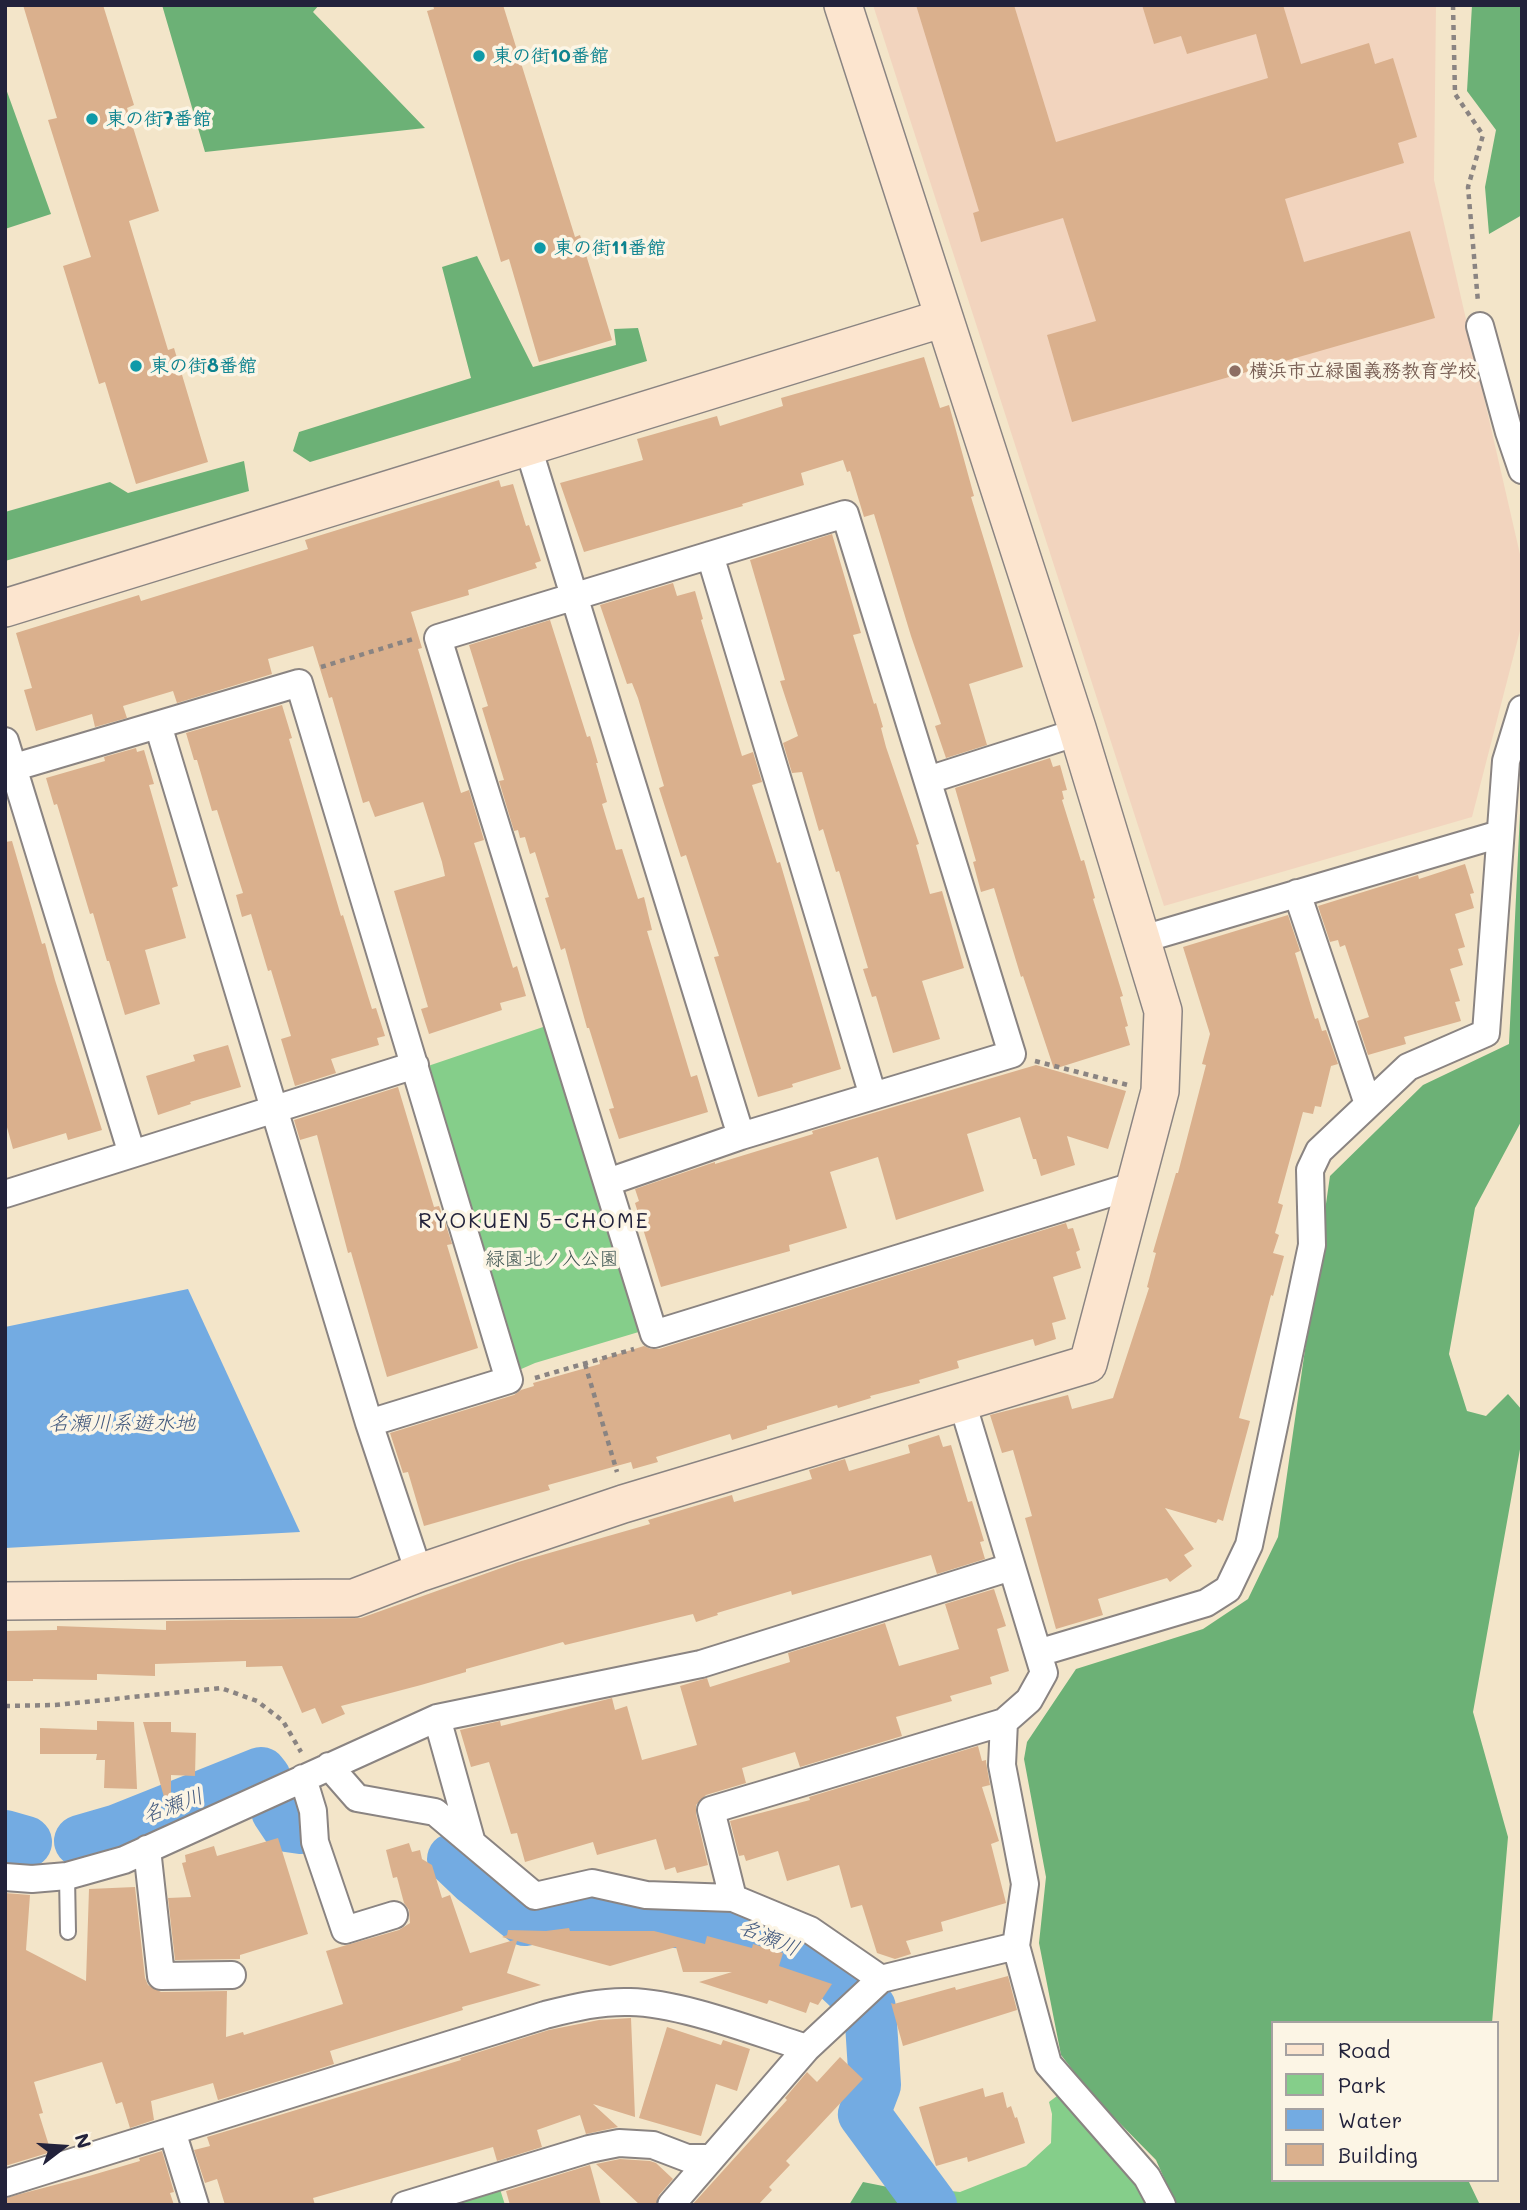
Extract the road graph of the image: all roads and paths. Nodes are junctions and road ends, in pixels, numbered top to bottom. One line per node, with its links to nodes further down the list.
1 (843, 5): 3 (street)
2 (1453, 5): 4 (path)
3 (944, 318): 5 (street); 14 (street)
4 (1480, 326): 6 (street)
5 (528, 447): 8 (street); 9 (street)
6 (1522, 470)
7 (710, 555): 8 (street); 17 (street); 24 (street)
8 (573, 595): 10 (street); 27 (street)
9 (5, 608)
10 (438, 638): 11 (path); 29 (street)
11 (299, 683): 13 (street); 22 (street)
12 (1522, 709): 18 (street)
13 (158, 725): 16 (street); 26 (street)
14 (1078, 732): 17 (street); 20 (street)
15 (5, 741): 16 (street)
16 (9, 769): 28 (street)
17 (928, 780): 24 (street)
18 (1500, 834): 19 (street); 25 (street)
19 (1297, 893): 20 (street); 25 (street)
20 (1143, 939): 30 (street)
21 (1034, 1061): 23 (path)
22 (415, 1065): 26 (street); 34 (street)
23 (1134, 1086)
24 (873, 1096): 27 (street)
25 (1368, 1104): 41 (street)
26 (273, 1110): 28 (street); 36 (street)
27 (741, 1136): 29 (street)
28 (132, 1154): 31 (street)
29 (608, 1182): 32 (street)
30 (1136, 1185): 32 (street); 35 (street)
31 (5, 1194)
32 (654, 1334): 33 (path)
33 (585, 1364): 34 (path); 37 (path)
34 (509, 1380): 36 (street)
35 (962, 1402): 37 (street); 38 (street)
36 (369, 1423): 39 (street)
37 (622, 1504): 39 (street)
38 (1011, 1567): 41 (street); 43 (street)
39 (419, 1573): 40 (street)
40 (5, 1601)
41 (1038, 1653): 44 (street)
42 (5, 1706): 45 (path)
43 (437, 1718): 45 (street); 46 (street)
44 (1004, 1722): 50 (street); 53 (street)
45 (315, 1773): 46 (street); 47 (street); 51 (street)
46 (472, 1843): 50 (street)
47 (147, 1849): 48 (street); 54 (street)
48 (67, 1876): 49 (street); 52 (lane)
49 (5, 1877)
50 (733, 1898): 55 (street)
51 (394, 1915)
52 (68, 1932)
53 (1016, 1946): 55 (street); 63 (street)
54 (232, 1975)
55 (881, 1979): 56 (street)
56 (807, 2048): 57 (street); 58 (street)
57 (172, 2131): 59 (street); 60 (street)
58 (711, 2158): 61 (street); 62 (street)
59 (5, 2183)
60 (195, 2205)
61 (405, 2205)
62 (671, 2205)
63 (1161, 2205)

